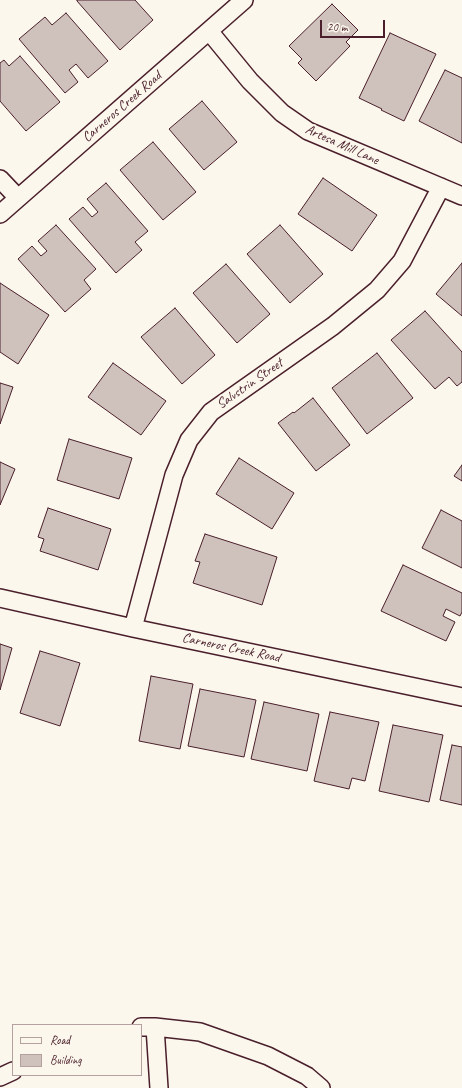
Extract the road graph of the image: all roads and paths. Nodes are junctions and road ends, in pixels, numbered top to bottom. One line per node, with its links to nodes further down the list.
1 (244, 0): 2 (street, Carneros Creek Road)
2 (209, 31): 4 (street, Artesa Mill Lane); 6 (street, Carneros Creek Road)
3 (0, 178): 6 (street)
4 (441, 187): 5 (street, Artesa Mill Lane); 9 (street, Salvstrin Street)
5 (462, 196)
6 (18, 198): 7 (street, Carneros Creek Road)
7 (0, 214)
8 (0, 598): 9 (street, Carneros Creek Road)
9 (133, 628): 10 (street, Carneros Creek Road)
10 (462, 696)
11 (148, 1027): 14 (street); 15 (street)
12 (12, 1071): 13 (street)
13 (0, 1077)
14 (159, 1088)
15 (321, 1088)

